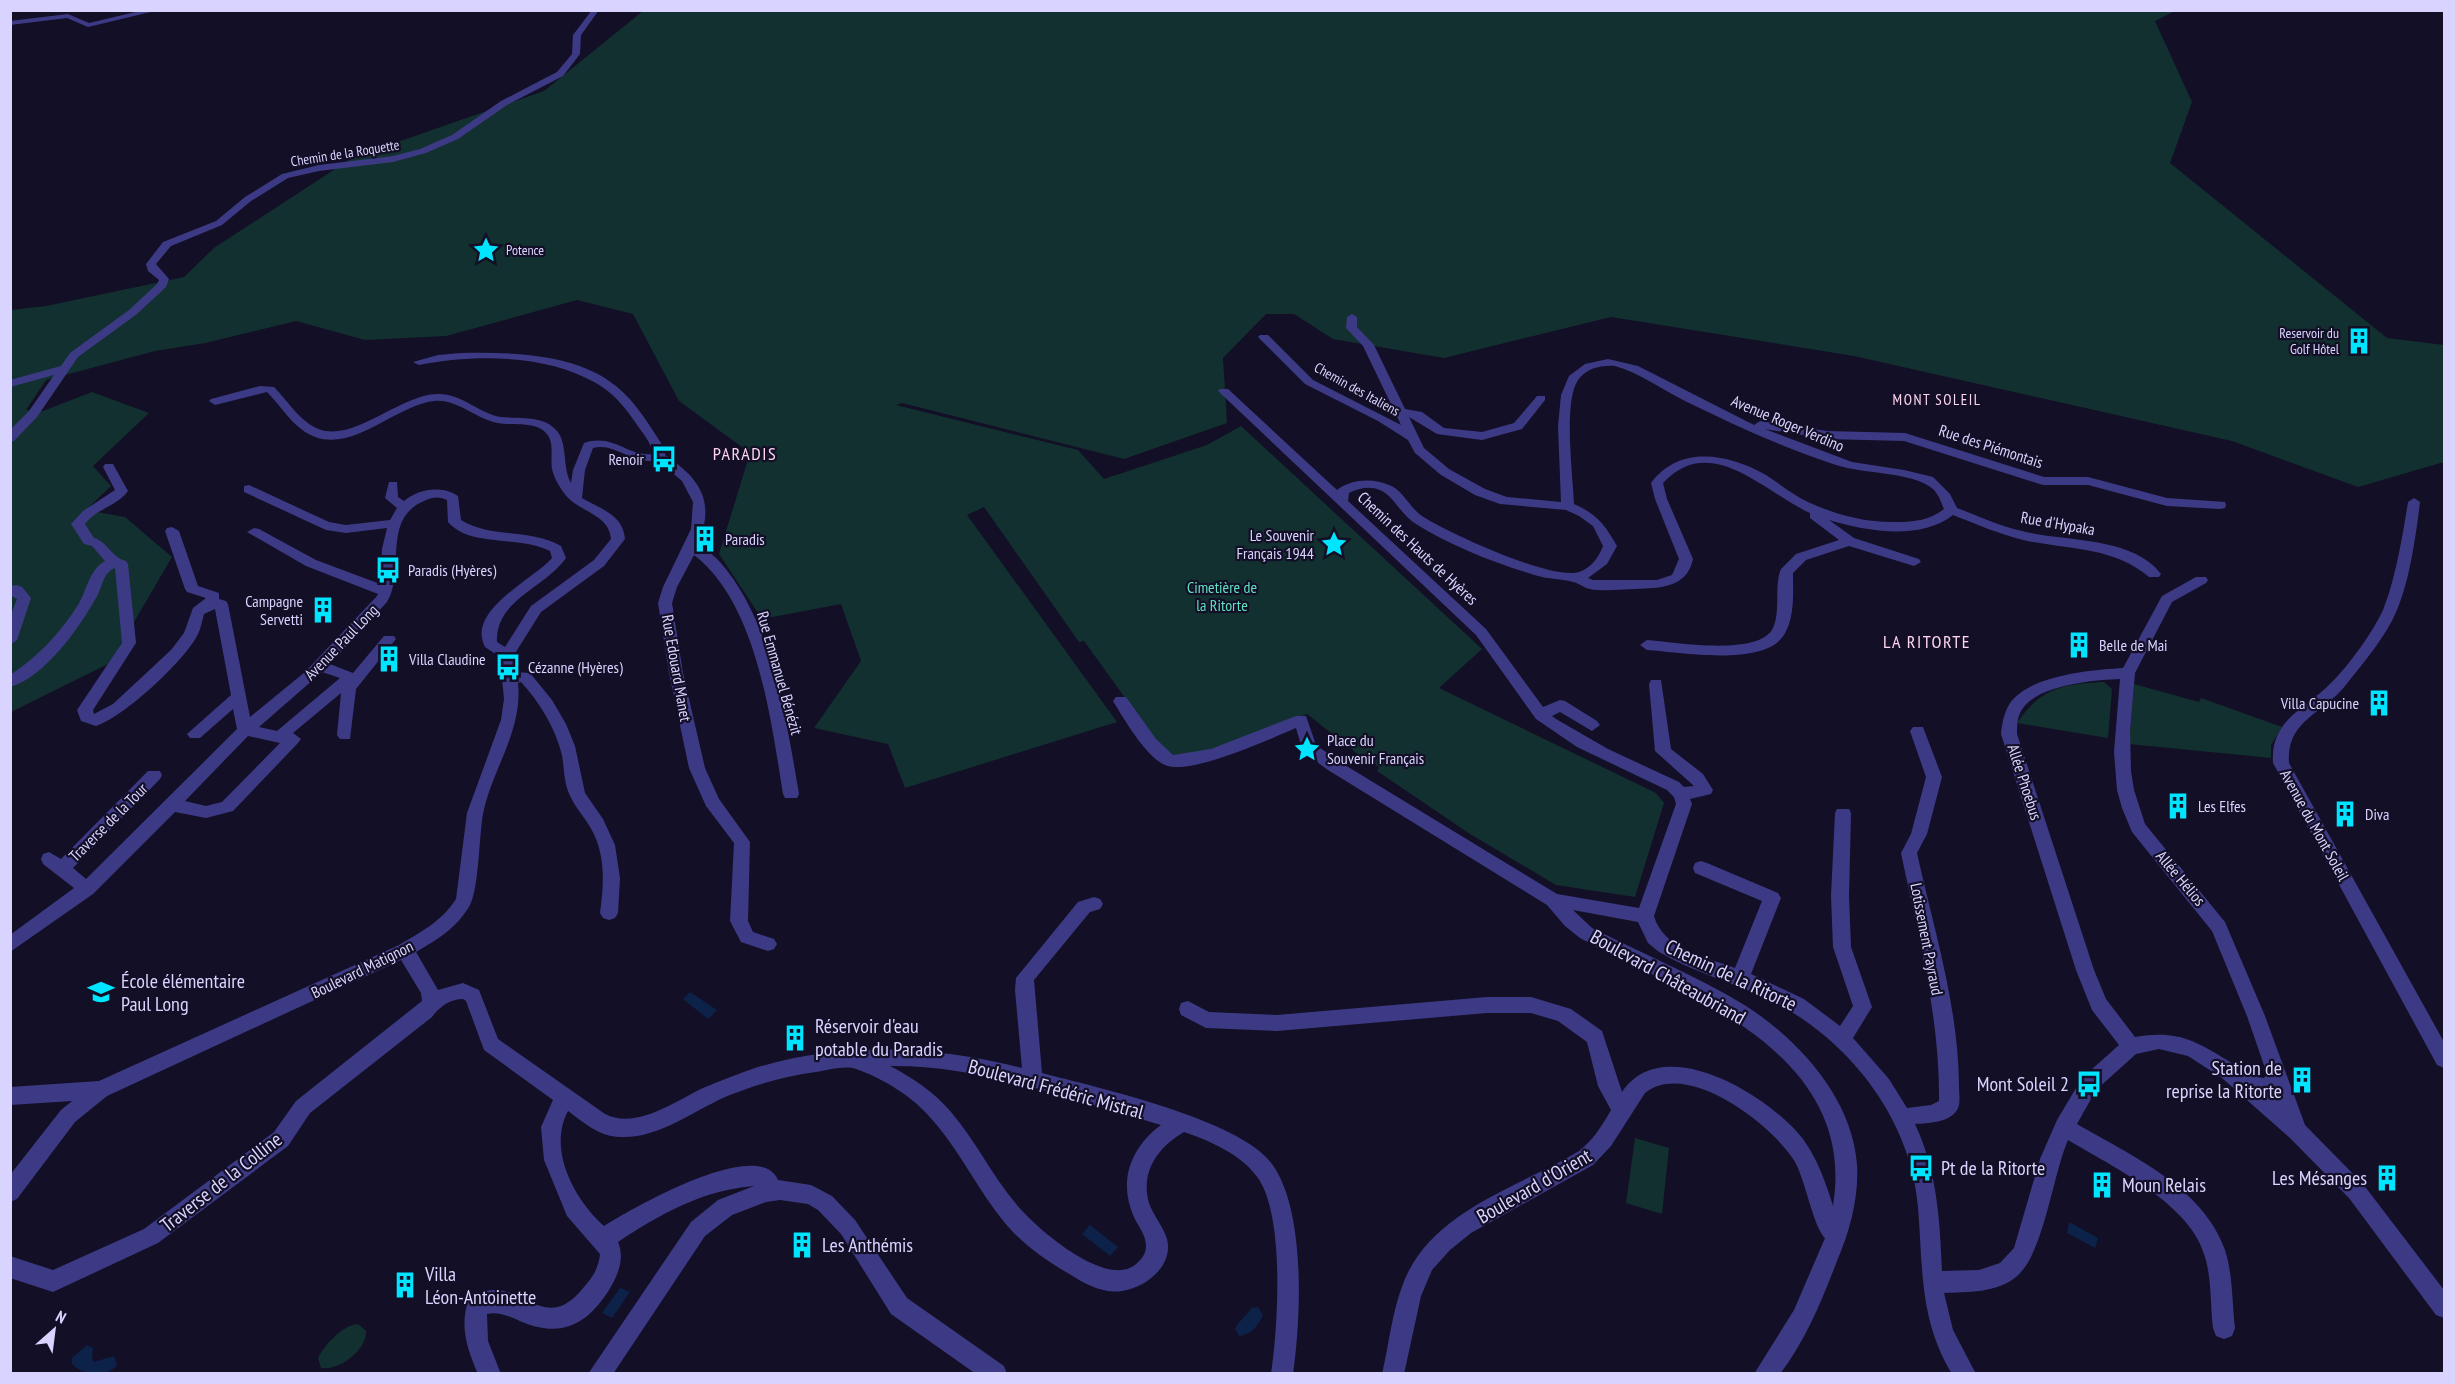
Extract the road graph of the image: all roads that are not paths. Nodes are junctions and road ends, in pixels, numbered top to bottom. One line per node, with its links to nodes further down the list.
1 (156, 10): 3 (street)
2 (596, 10): 7 (street, Chemin de la Roquette)
3 (10, 23)
4 (1352, 316): 12 (street)
5 (1264, 337): 17 (street, Chemin des Italiens)
6 (419, 362): 18 (street)
7 (63, 369): 8 (street); 13 (street)
8 (10, 384)
9 (1224, 391): 23 (street)
10 (1541, 398): 12 (street)
11 (215, 401): 22 (street)
12 (1399, 411): 17 (street)
13 (33, 414): 14 (street); 16 (street)
14 (10, 424)
15 (1751, 426): 26 (street, Rue des Piémontais); 27 (street, Avenue Roger Verdino); 29 (street, Avenue Roger Verdino)
16 (10, 438)
17 (1413, 439): 27 (street)
18 (659, 456): 22 (street, Rue Edouard Manet); 34 (street, Rue Edouard Manet)
19 (109, 467): 36 (street)
20 (393, 485): 28 (street)
21 (249, 489): 30 (street)
22 (575, 499): 46 (street)
23 (1342, 501): 38 (street, Chemin des Hauts de Hyères); 55 (street, Chemin des Hauts de Hyères)
24 (2414, 502): 81 (street, Avenue du Mont Soleil)
25 (1801, 504): 29 (street); 33 (street); 38 (street)
26 (2220, 505)
27 (1568, 506): 38 (street)
28 (403, 507): 30 (street, Avenue Paul Long); 46 (street)
29 (1951, 510): 37 (street, Rue d'Hypaka)
30 (395, 523): 41 (street, Avenue Paul Long)
31 (172, 531): 42 (street)
32 (254, 532): 41 (street)
33 (1849, 541): 35 (street); 45 (street)
34 (692, 547): 63 (street, Rue Emmanuel Bénézit); 73 (street, Rue Edouard Manet)
35 (1914, 562)
36 (113, 563): 42 (street); 50 (street)
37 (2154, 574)
38 (1577, 578)
39 (2201, 580): 48 (street)
40 (10, 591): 44 (street)
41 (386, 592): 47 (street, Avenue Paul Long)
42 (210, 604): 53 (street)
43 (389, 639): 52 (street)
44 (10, 640)
45 (1647, 645)
46 (507, 655): 49 (street, Boulevard Matignon)
47 (319, 666): 52 (street); 57 (street, Avenue Paul Long)
48 (2128, 673): 80 (street, Allée Phoebus); 83 (street, Allée Hélios)
49 (510, 678): 71 (street); 75 (street, Boulevard Matignon)
50 (10, 682)
51 (1656, 684): 64 (street)
52 (346, 685): 60 (street); 61 (street)
53 (239, 696): 57 (street); 59 (street)
54 (1121, 701): 69 (street)
55 (1541, 715): 56 (street); 64 (street, Chemin des Hauts de Hyères)
56 (1592, 725)
57 (245, 730): 61 (street); 65 (street, Avenue Paul Long)
58 (1918, 731): 90 (street, Lotissement Payraud)
59 (195, 734)
60 (345, 735)
61 (287, 738): 65 (street)
62 (154, 775): 68 (street, Traverse de la Tour)
63 (790, 794)
64 (1681, 794): 72 (street)
65 (173, 805): 68 (street, Avenue Paul Long)
66 (1843, 813): 79 (street)
67 (1701, 868): 76 (street)
68 (87, 889): 74 (street, Avenue Paul Long)
69 (1554, 900): 72 (street); 96 (street, Boulevard Châteaubriand)
70 (1094, 904): 84 (street)
71 (609, 913)
72 (1645, 916): 76 (street, Chemin de la Ritorte)
73 (768, 944)
74 (10, 945)
75 (405, 950): 77 (street); 86 (street, Boulevard Matignon)
76 (1740, 978): 79 (street, Chemin de la Ritorte)
77 (431, 1003): 88 (street, Boulevard Frédéric Mistral); 98 (street, Traverse de la Colline)
78 (1188, 1009): 89 (street)
79 (1842, 1040): 90 (street, Chemin de la Ritorte)
80 (2131, 1046): 85 (street); 92 (street)
81 (2445, 1059)
82 (857, 1060): 84 (street, Boulevard Frédéric Mistral); 88 (street, Boulevard Frédéric Mistral); 91 (street, Boulevard Frédéric Mistral)
83 (2277, 1078): 85 (street); 93 (street, Allée Hélios)
84 (1033, 1080): 91 (street, Boulevard Frédéric Mistral)
85 (2241, 1083): 93 (street)
86 (100, 1090): 87 (street, Boulevard Matignon); 94 (street)
87 (10, 1096)
88 (565, 1098): 97 (street)
89 (1622, 1112): 96 (street, Boulevard d'Orient); 106 (street, Boulevard d'Orient)
90 (1904, 1118): 99 (street, Chemin de la Ritorte)
91 (1182, 1123): 105 (street, Boulevard Frédéric Mistral)
92 (2064, 1127): 99 (street); 101 (street)
93 (2297, 1131): 100 (street)
94 (10, 1192)
95 (766, 1192): 97 (street); 103 (street); 104 (street)
96 (1837, 1234): 107 (street, Boulevard Châteaubriand)
97 (602, 1240): 102 (street)
98 (10, 1267)
99 (1932, 1282): 108 (street, Chemin de la Ritorte)
100 (2445, 1307)
101 (2224, 1328)
102 (490, 1374)
103 (599, 1374)
104 (996, 1374)
105 (1282, 1374)
106 (1393, 1374)
107 (1766, 1374)
108 (1965, 1374)

